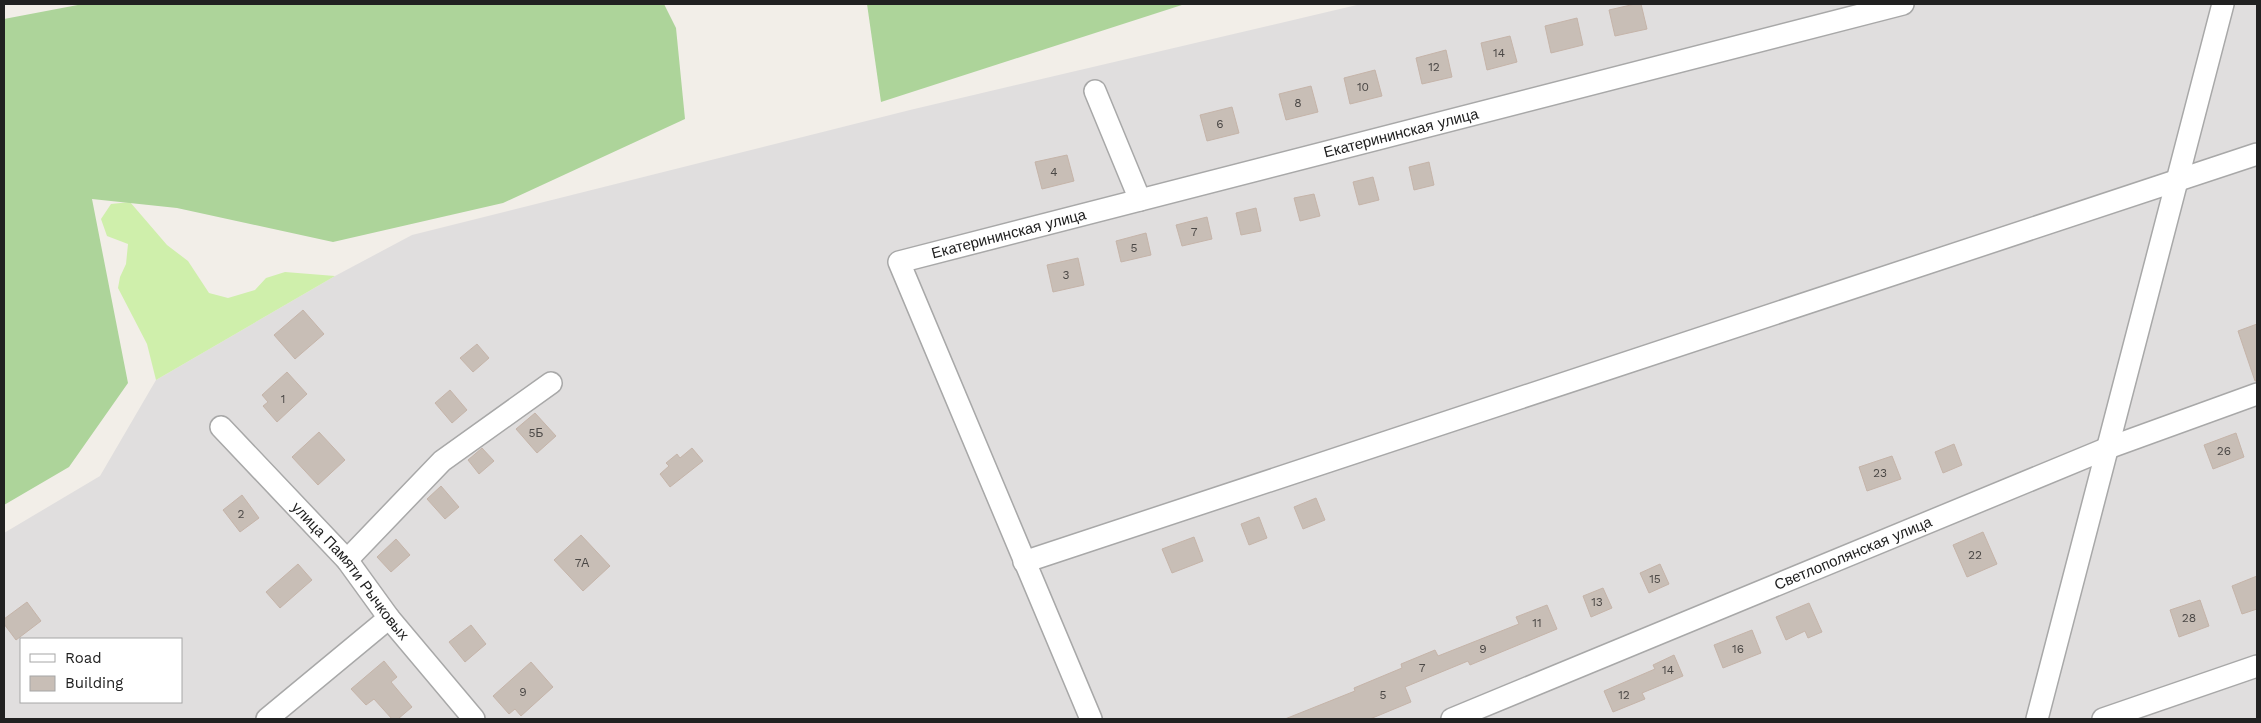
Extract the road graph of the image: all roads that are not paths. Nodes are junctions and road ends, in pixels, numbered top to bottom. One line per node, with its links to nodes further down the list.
1 (1904, 4): 6 (street, Екатерининская улица)
2 (2223, 4): 5 (street)
3 (1095, 91): 6 (street)
4 (2257, 154): 5 (street)
5 (2177, 180): 10 (street); 12 (street)
6 (1140, 200): 12 (street, Екатерининская улица)
7 (552, 383): 11 (street)
8 (2257, 394): 10 (street, Светлополянская улица)
9 (221, 427): 11 (street, улица Памяти Рычковых)
10 (2108, 448): 18 (street, Светлополянская улица); 19 (street)
11 (347, 560): 13 (street, улица Памяти Рычковых)
12 (1024, 562): 17 (street)
13 (389, 618): 15 (street); 16 (street, улица Памяти Рычковых)
14 (2257, 666): 20 (street)
15 (267, 719)
16 (474, 719)
17 (1091, 719)
18 (1452, 719)
19 (2037, 719)
20 (2103, 719)

